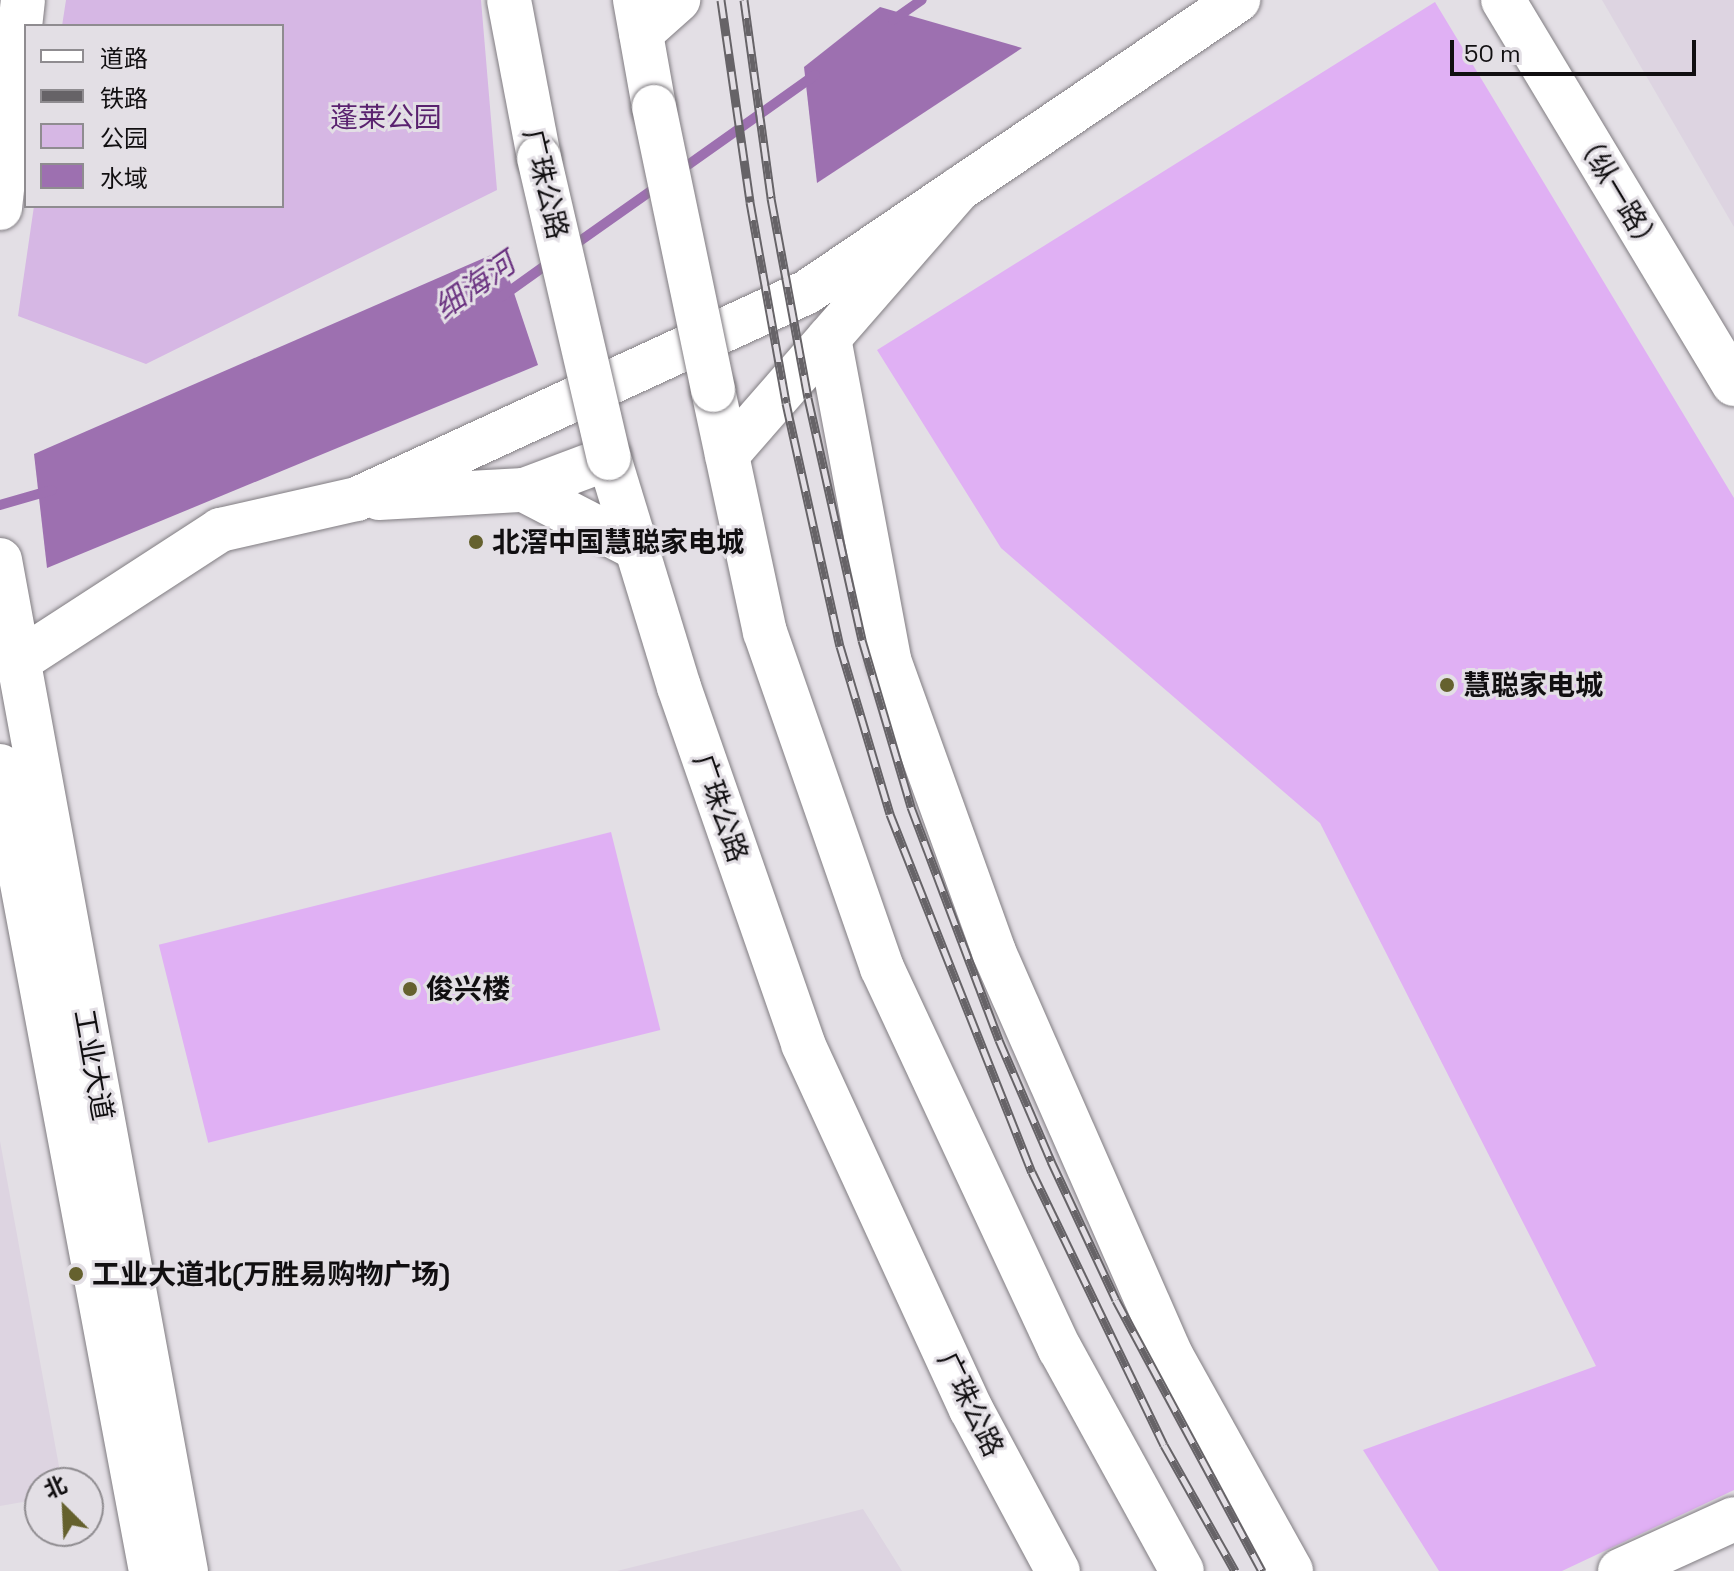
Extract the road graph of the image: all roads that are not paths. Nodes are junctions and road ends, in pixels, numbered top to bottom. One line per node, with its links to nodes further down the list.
1 (23, 0): 8 (main road)
2 (509, 0): 12 (main road, 广珠公路, bridge)
3 (678, 0): 6 (main road)
4 (1238, 0): 7 (main road)
5 (1503, 0): 10 (main road, （纵一路）)
6 (638, 17): 11 (main road, bridge)
7 (960, 188): 9 (main road); 14 (main road)
8 (0, 208)
9 (829, 338): 11 (main road); 26 (main road)
10 (1734, 384)
11 (727, 455): 25 (main road)
12 (609, 458): 13 (main road); 15 (main road, 广珠公路)
13 (524, 490): 14 (main road); 15 (main road)
14 (357, 499): 17 (main road)
15 (638, 549): 24 (main road, 广珠公路)
16 (5, 587): 17 (main road); 18 (main road, 工业大道)
17 (68, 625): 18 (main road)
18 (20, 660): 23 (main road, 工业大道)
19 (0, 766): 22 (main road, 工业大道)
20 (1734, 1519): 27 (main road)
21 (1734, 1544): 28 (main road)
22 (151, 1571)
23 (186, 1571)
24 (1058, 1571)
25 (1182, 1571)
26 (1291, 1571)
27 (1620, 1571)
28 (1675, 1571)

